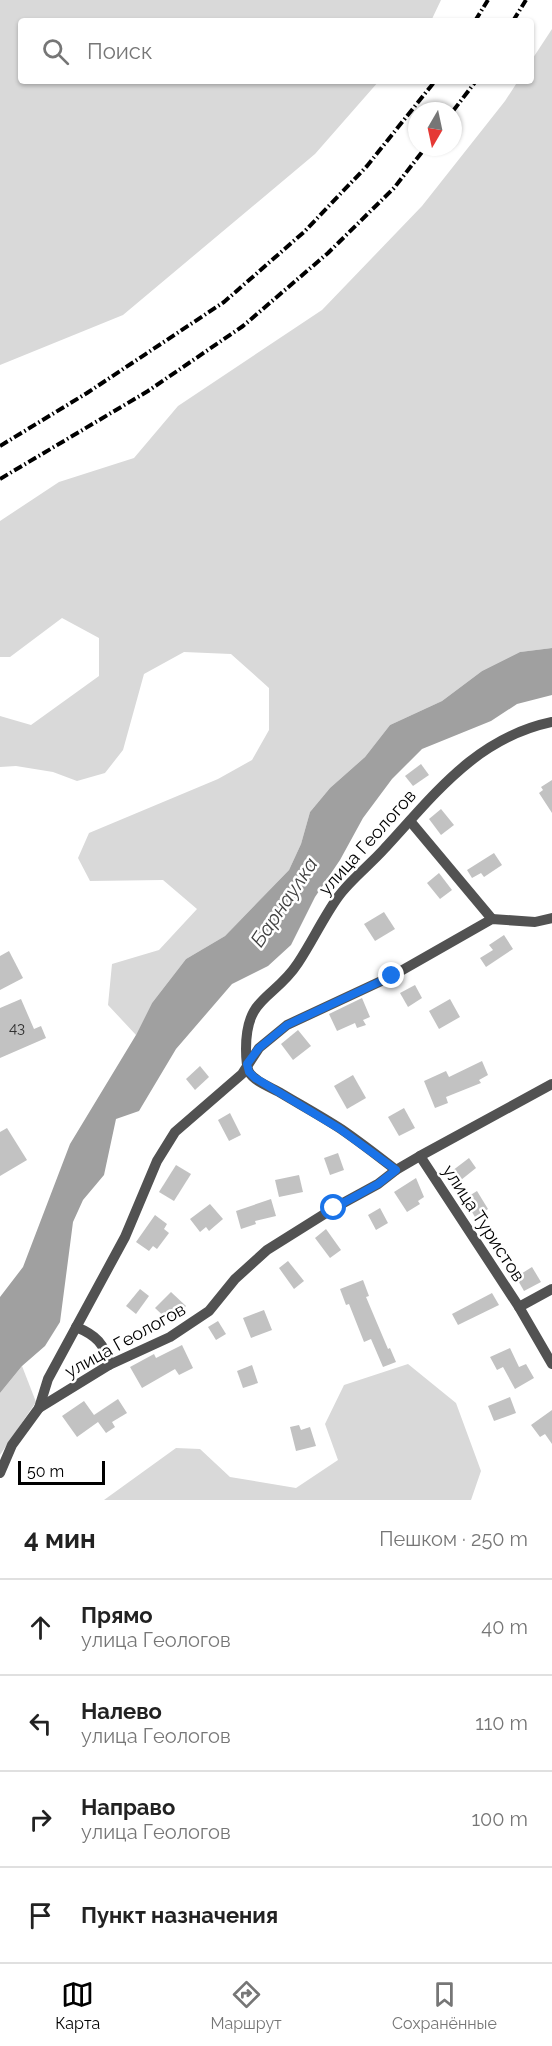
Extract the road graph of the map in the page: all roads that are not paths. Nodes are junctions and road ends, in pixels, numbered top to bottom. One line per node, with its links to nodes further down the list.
1 (552, 722): 2 (street, улица Геологов)
2 (410, 821): 4 (street); 5 (street, улица Геологов)
3 (552, 918): 4 (street)
4 (492, 919): 5 (street, улица Геологов)
5 (247, 1064): 8 (street); 11 (street, улица Геологов)
6 (552, 1084): 7 (street, улица Геологов)
7 (420, 1156): 8 (street, улица Геологов); 10 (street, улица Туристов)
8 (396, 1170): 13 (street, улица Геологов)
9 (552, 1289): 10 (street, улица Туристов)
10 (519, 1308): 12 (street, улица Туристов)
11 (76, 1327): 13 (street); 14 (street, улица Геологов)
12 (552, 1364)
13 (109, 1365): 14 (street, улица Геологов)
14 (39, 1408): 15 (street, улица Геологов)
15 (0, 1473)

